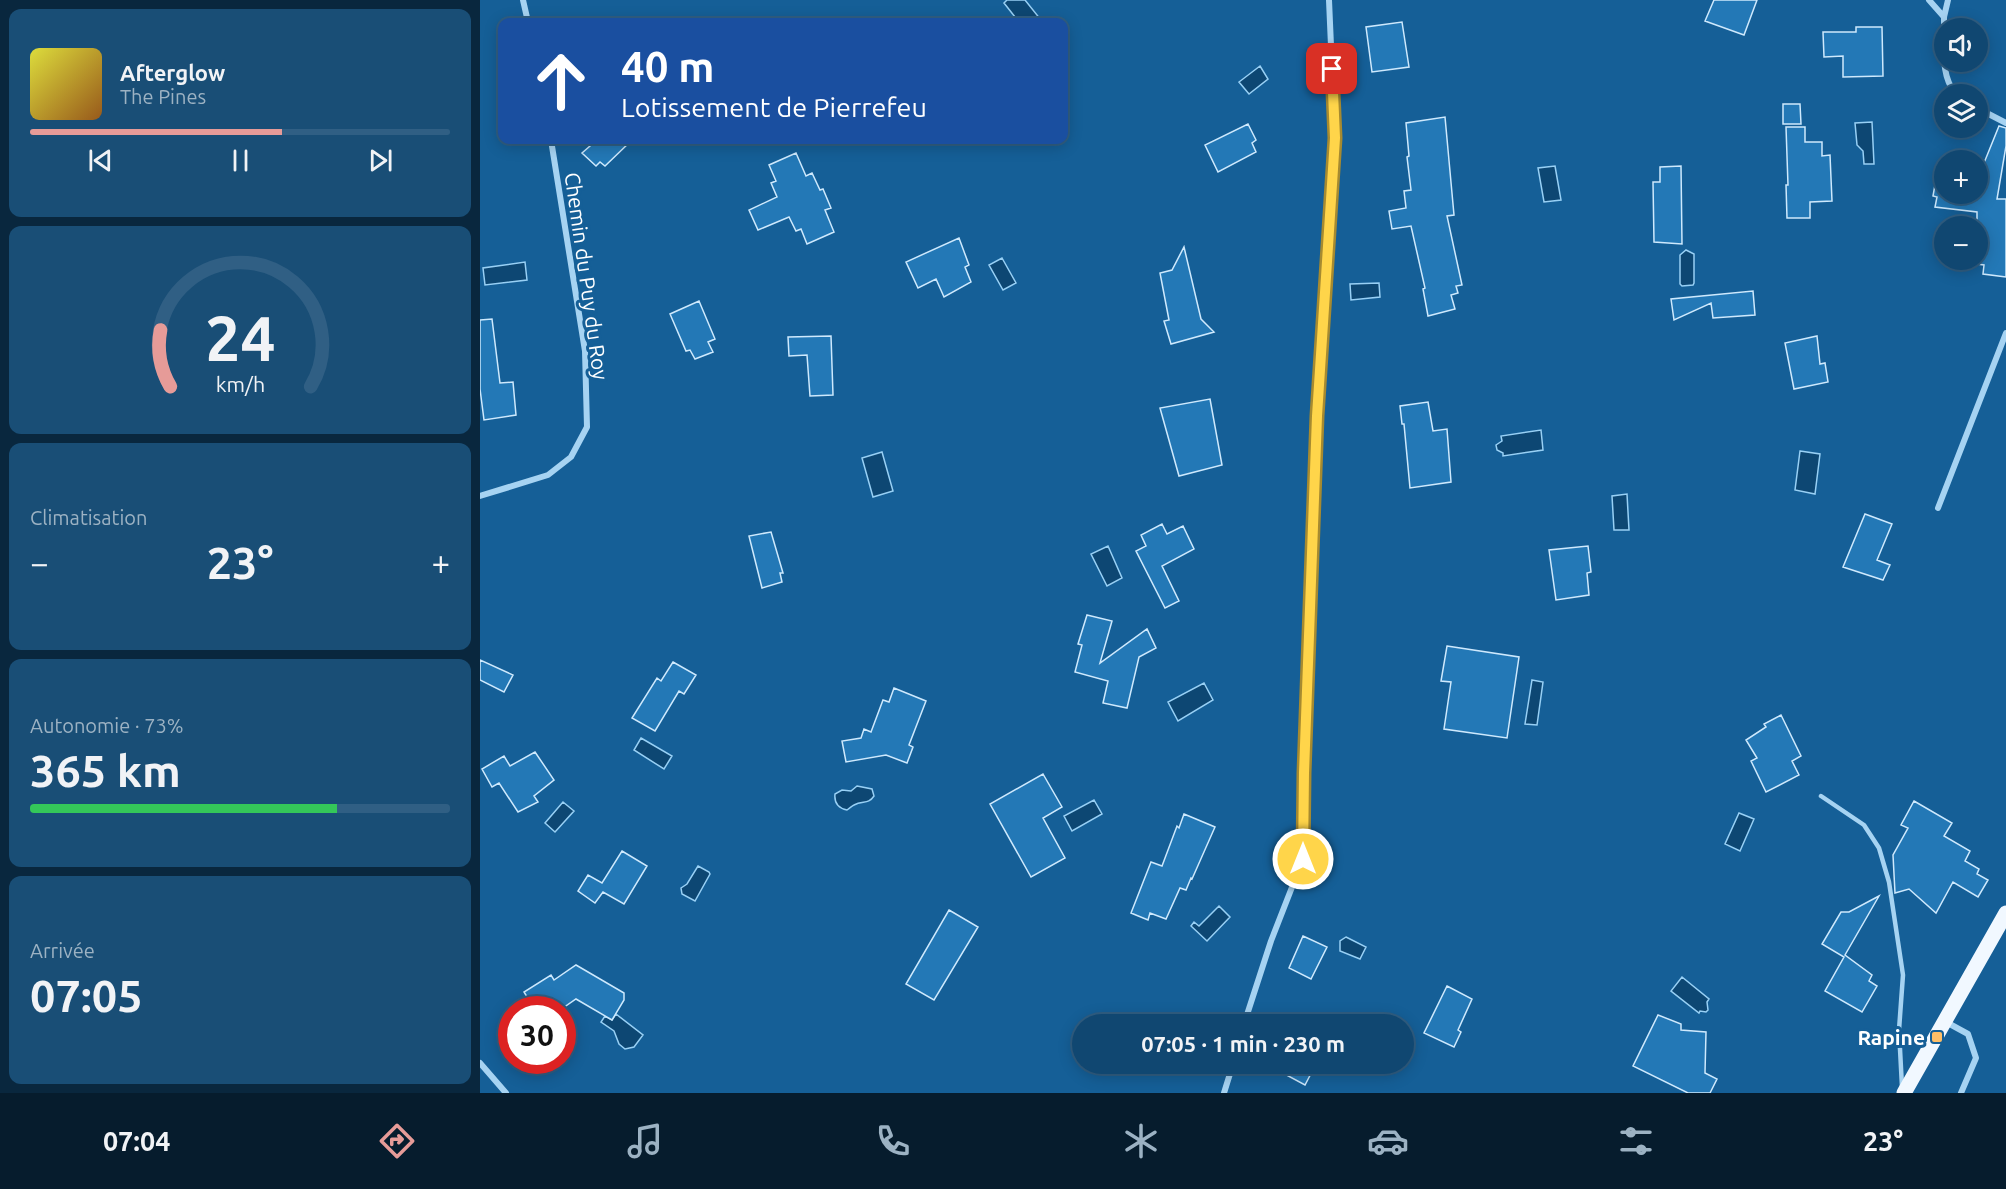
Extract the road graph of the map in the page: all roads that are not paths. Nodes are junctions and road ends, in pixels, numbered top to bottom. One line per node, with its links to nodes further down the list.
1 (523, 0): 6 (street)
2 (1329, 0): 15 (street)
3 (1929, 0): 5 (street)
4 (1948, 0): 5 (street)
5 (1944, 17)
6 (527, 18)
7 (1988, 114): 8 (street)
8 (2006, 123)
9 (552, 144): 11 (street, Chemin du Puy du Roy)
10 (2006, 333): 12 (street)
11 (480, 496)
12 (1938, 508)
13 (1821, 796): 21 (lane)
14 (2006, 913): 16 (main road)
15 (1247, 1014)
16 (1945, 1022): 21 (main road); 22 (street)
17 (480, 1063): 19 (street)
18 (1230, 1074): 20 (street)
19 (506, 1093)
20 (1224, 1093)
21 (1903, 1093)
22 (1961, 1093)

